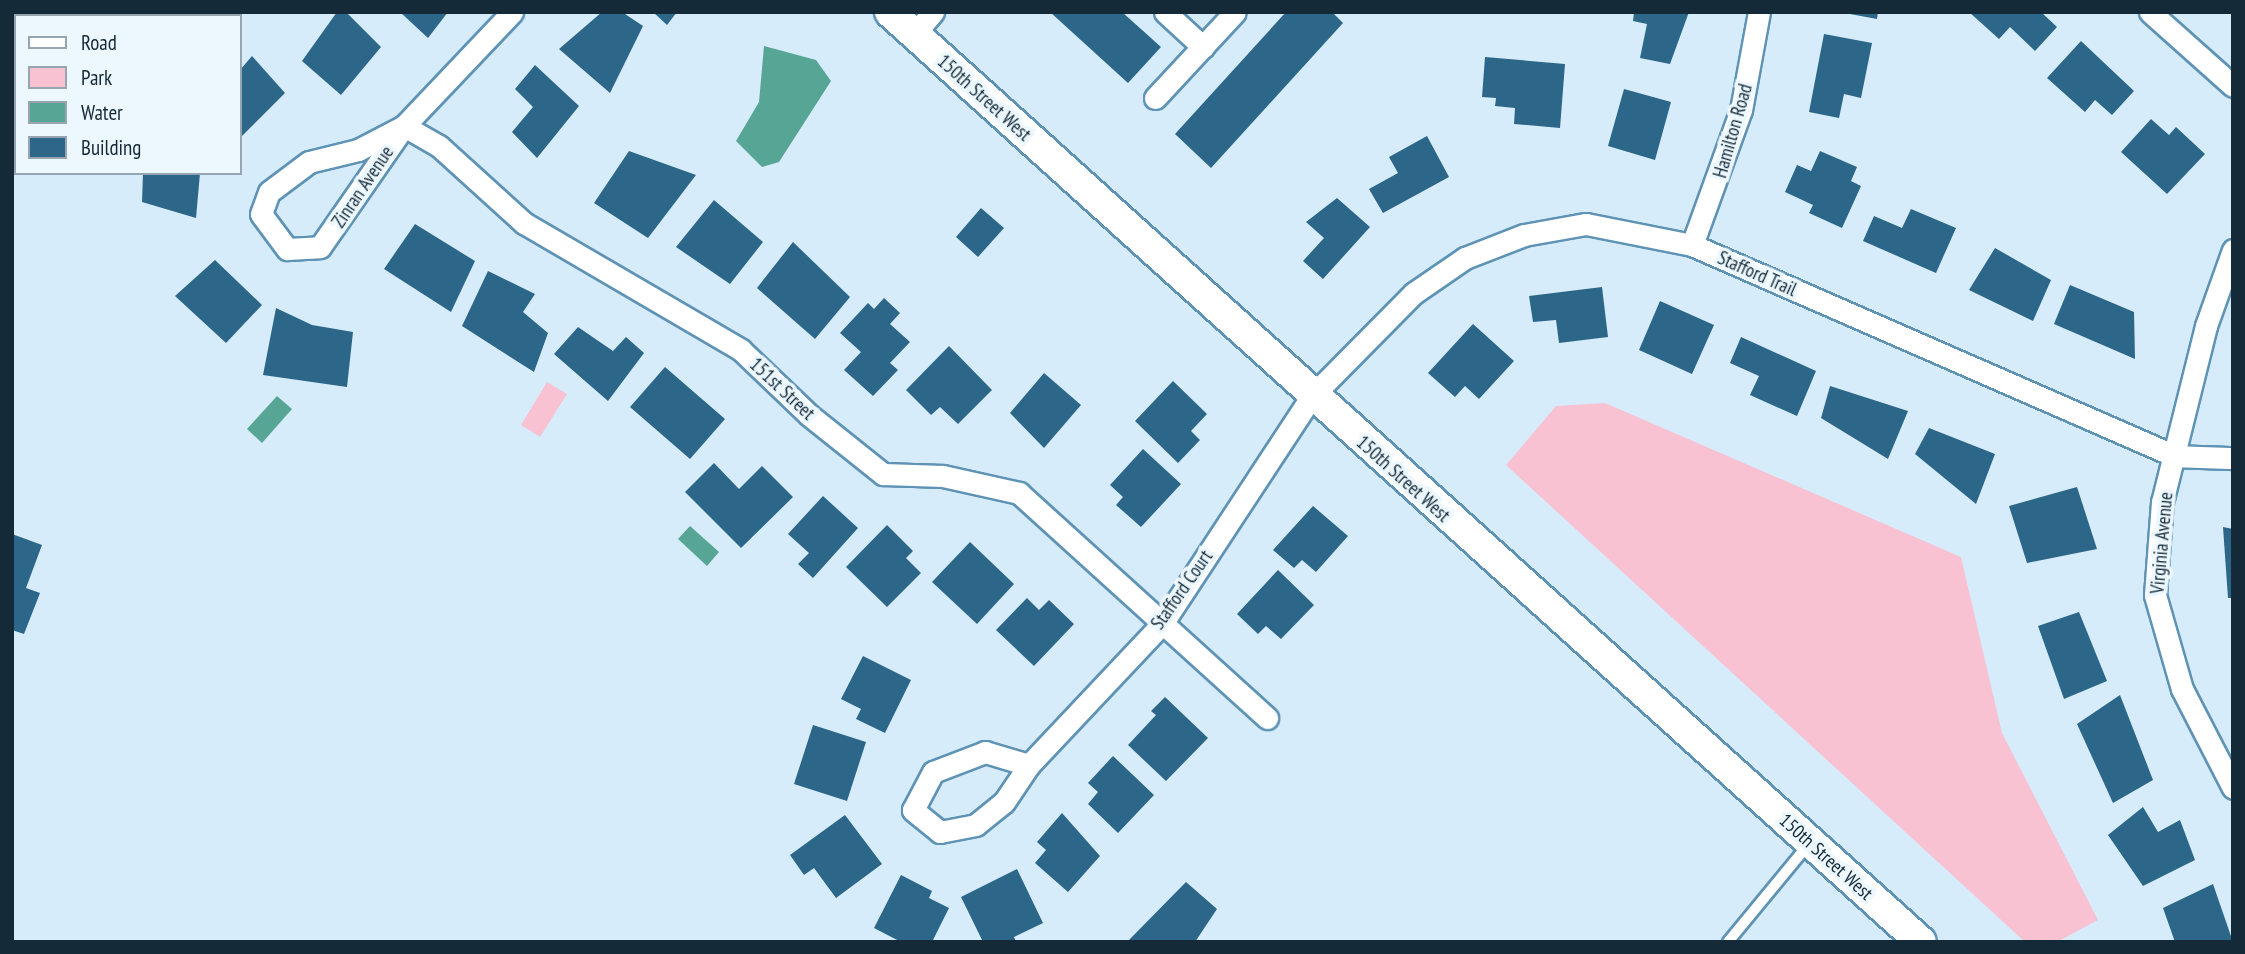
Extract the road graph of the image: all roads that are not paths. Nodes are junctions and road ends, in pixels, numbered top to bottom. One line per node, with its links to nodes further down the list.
1 (512, 12): 11 (street, Zinran Avenue)
2 (890, 12): 7 (street, 150th Street West)
3 (1165, 12): 8 (street)
4 (1235, 12): 8 (street)
5 (1759, 12): 12 (street, Hamilton Road)
6 (2150, 12): 9 (street)
7 (924, 23): 14 (street, 150th Street West)
8 (1203, 47): 10 (street)
9 (2233, 86)
10 (1155, 98)
11 (404, 126): 11 (street, Zinran Avenue); 17 (street, 151st Street)
12 (1692, 245): 14 (street, Stafford Trail); 15 (street, Stafford Trail)
13 (2233, 250): 15 (street, Virginia Avenue)
14 (1311, 397): 17 (street, Stafford Court); 21 (street, 150th Street West)
15 (2175, 456): 16 (street, Stafford Trail); 20 (street, Virginia Avenue)
16 (2233, 458)
17 (1162, 624): 18 (street, 151st Street); 19 (street, Stafford Court)
18 (1266, 718)
19 (1029, 765): 19 (street, Stafford Court)
20 (2233, 788)
21 (1810, 843): 22 (lane); 23 (street, 150th Street West)
22 (1728, 942)
23 (1921, 942)

